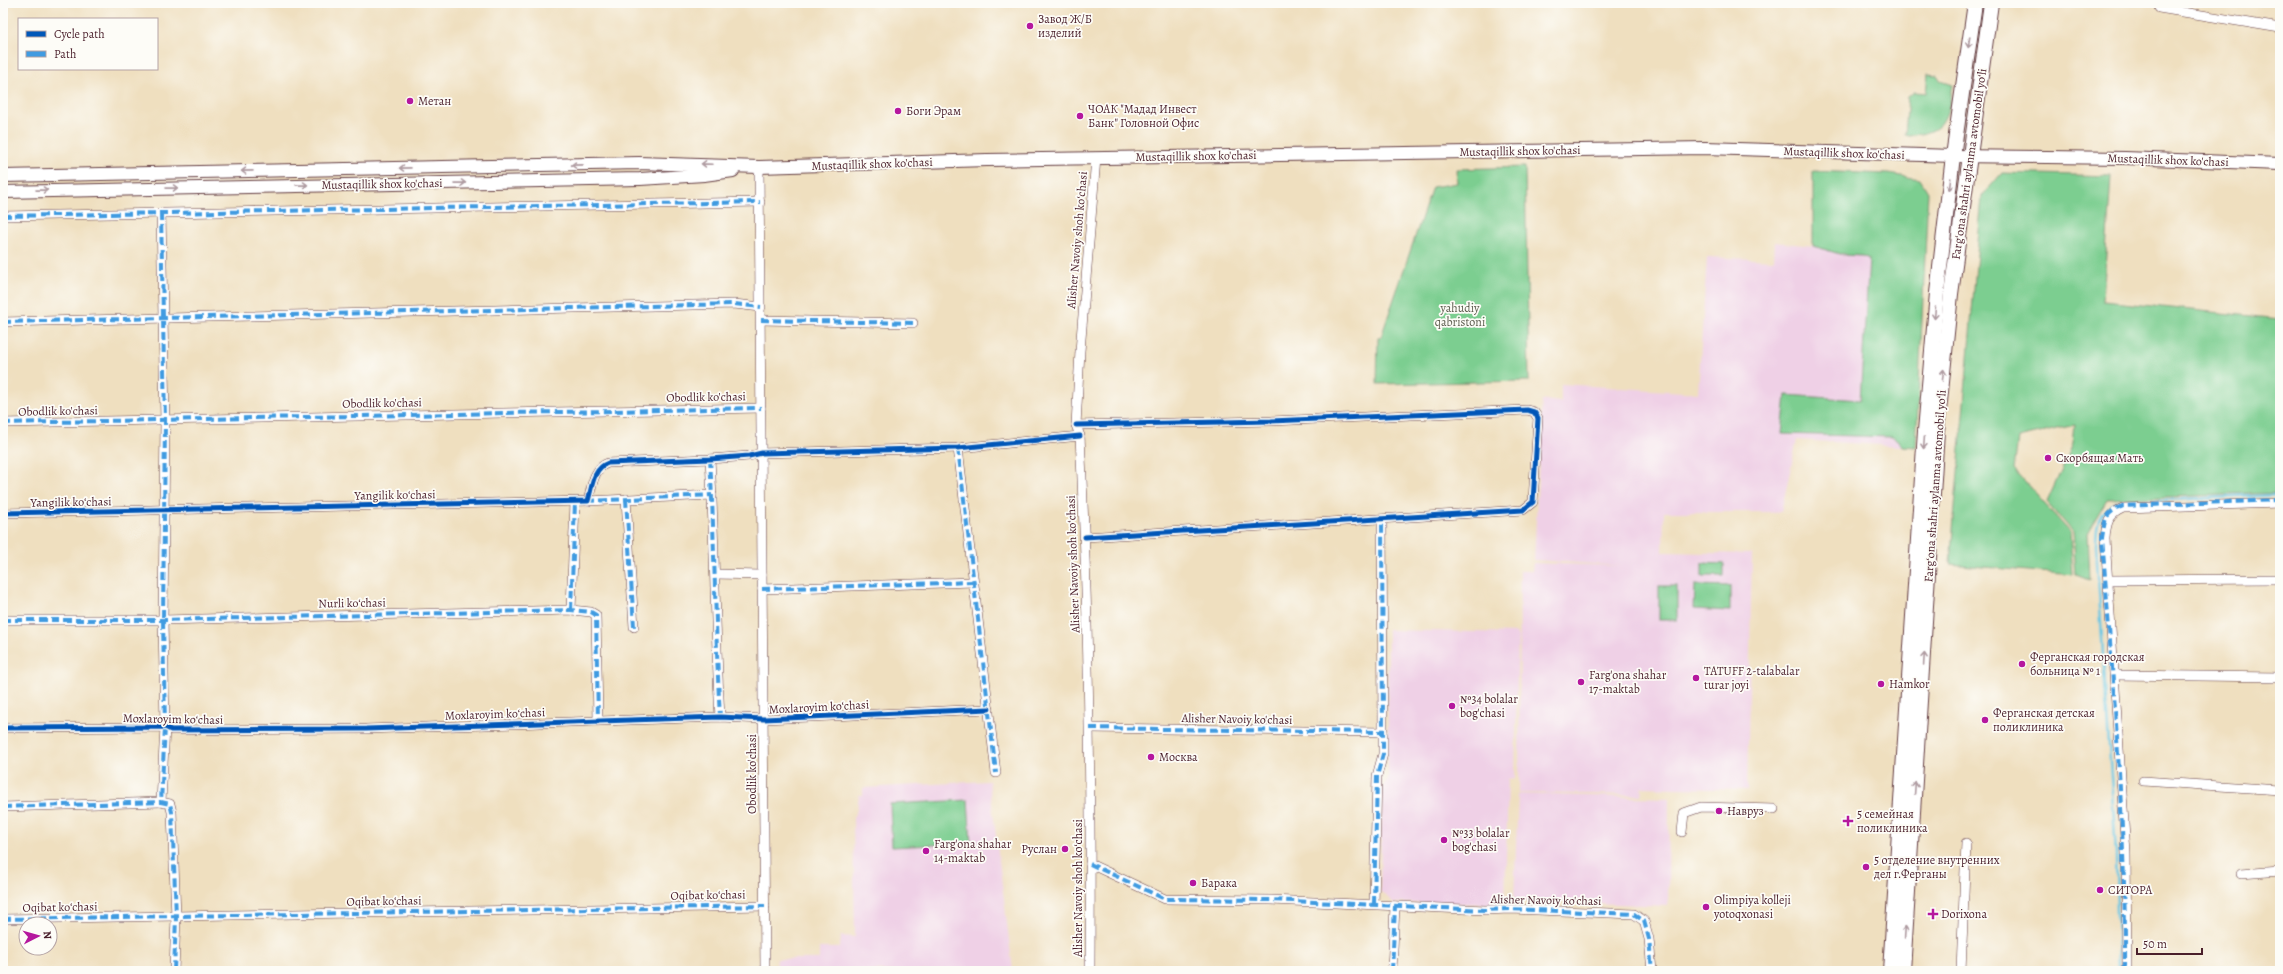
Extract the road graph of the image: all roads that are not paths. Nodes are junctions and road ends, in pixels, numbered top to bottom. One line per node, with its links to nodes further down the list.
1 (1975, 3): 5 (highway, Fargʻona shahri aylanma avtomobil yoʻli, one-way to 5)
2 (1991, 3): 6 (highway, Fargʻona shahri aylanma avtomobil yoʻli)
3 (2159, 8): 4 (street)
4 (2280, 28)
5 (1953, 156): 6 (main road, Mustaqillik shox ko'chasi); 7 (main road, Mustaqillik shox ko'chasi); 80 (highway, Fargʻona shahri aylanma avtomobil yoʻli, one-way to 80)
6 (1970, 156): 8 (main road, Mustaqillik shox ko'chasi); 81 (highway, Fargʻona shahri aylanma avtomobil yoʻli, one-way to 6)
7 (1096, 158): 9 (main road, Mustaqillik shox ko'chasi); 25 (street, Alisher Navoiy shoh koʻchasi)
8 (2280, 164)
9 (759, 167): 10 (main road, Mustaqillik shox ko'chasi, one-way to 10); 12 (main road, Mustaqillik shox ko'chasi, one-way to 9); 14 (street, Obodlik ko'chasi)
10 (109, 174): 11 (main road, Mustaqillik shox ko'chasi); 12 (main road)
11 (3, 176)
12 (108, 189): 13 (main road, Mustaqillik shox ko'chasi, one-way to 12)
13 (3, 192)
14 (760, 202): 15 (street); 17 (street, Obodlik ko'chasi)
15 (161, 212): 16 (street); 18 (street)
16 (3, 216)
17 (760, 307): 18 (street); 19 (street, Obodlik ko'chasi)
18 (164, 319): 20 (street); 23 (street)
19 (761, 320): 21 (street); 22 (street, Obodlik ko'chasi)
20 (3, 322)
21 (913, 323)
22 (761, 408): 23 (street, Obodlik ko'chasi); 28 (street, Obodlik ko'chasi)
23 (165, 421): 24 (street, Obodlik ko'chasi); 35 (street)
24 (3, 423)
25 (1076, 425): 26 (street, Alisher Navoiy shoh koʻchasi); 37 (street)
26 (1080, 436): 27 (street); 38 (street, Alisher Navoiy shoh koʻchasi)
27 (958, 448): 28 (street); 43 (street)
28 (762, 453): 29 (street); 40 (street, Obodlik ko'chasi)
29 (710, 459): 30 (street); 32 (street)
30 (712, 496): 31 (street, Yangilik koʻchasi); 39 (street)
31 (626, 499): 32 (street, Yangilik koʻchasi); 48 (street)
32 (588, 501): 33 (street, Yangilik koʻchasi)
33 (575, 502): 35 (street, Yangilik koʻchasi); 45 (street)
34 (2280, 503): 42 (street)
35 (164, 511): 36 (street, Yangilik koʻchasi); 47 (street)
36 (3, 513)
37 (1382, 519): 38 (street); 58 (street)
38 (1085, 537): 57 (street, Alisher Navoiy shoh koʻchasi)
39 (716, 574): 40 (street); 52 (street)
40 (762, 575): 44 (street, Obodlik ko'chasi)
41 (2280, 579): 42 (street)
42 (2108, 580): 49 (street)
43 (973, 582): 44 (street); 51 (street)
44 (762, 589): 54 (street, Obodlik ko'chasi)
45 (571, 610): 47 (street, Nurli koʻchasi); 53 (street, Nurli koʻchasi)
46 (3, 620): 47 (street, Nurli koʻchasi)
47 (163, 620): 55 (street)
48 (634, 627)
49 (2115, 675): 50 (street); 83 (street)
50 (2280, 678)
51 (989, 709): 54 (street, Moxlaroyim koʻchasi); 59 (street)
52 (720, 717): 53 (street, Moxlaroyim koʻchasi); 54 (street, Moxlaroyim koʻchasi)
53 (598, 720): 55 (street, Moxlaroyim koʻchasi)
54 (764, 720): 71 (street, Obodlik ko'chasi)
55 (165, 727): 56 (street, Moxlaroyim koʻchasi); 62 (street)
56 (3, 728)
57 (1090, 728): 58 (street, Alisher Navoiy ko'chasi); 67 (street, Alisher Navoiy shoh koʻchasi)
58 (1383, 732): 70 (street)
59 (996, 774)
60 (2143, 781): 61 (street)
61 (2280, 790)
62 (161, 802): 63 (street); 73 (street)
63 (3, 807)
64 (1774, 809): 65 (street)
65 (1682, 832)
66 (1966, 843): 82 (street)
67 (1090, 864): 70 (street, Alisher Navoiy ko'chasi); 77 (street, Alisher Navoiy shoh koʻchasi)
68 (2280, 871): 69 (street)
69 (2241, 874)
70 (1374, 904): 72 (street, Alisher Navoiy ko'chasi)
71 (765, 906): 73 (street, Oqibat koʻchasi); 76 (street, Obodlik ko'chasi)
72 (1395, 906): 78 (street); 79 (street, Alisher Navoiy ko'chasi)
73 (176, 917): 74 (street, Oqibat koʻchasi); 75 (street)
74 (3, 919)
75 (174, 971)
76 (765, 971)
77 (1090, 971)
78 (1392, 971)
79 (1652, 971)
80 (1890, 971)
81 (1903, 971)
82 (1961, 971)
83 (2128, 971)

